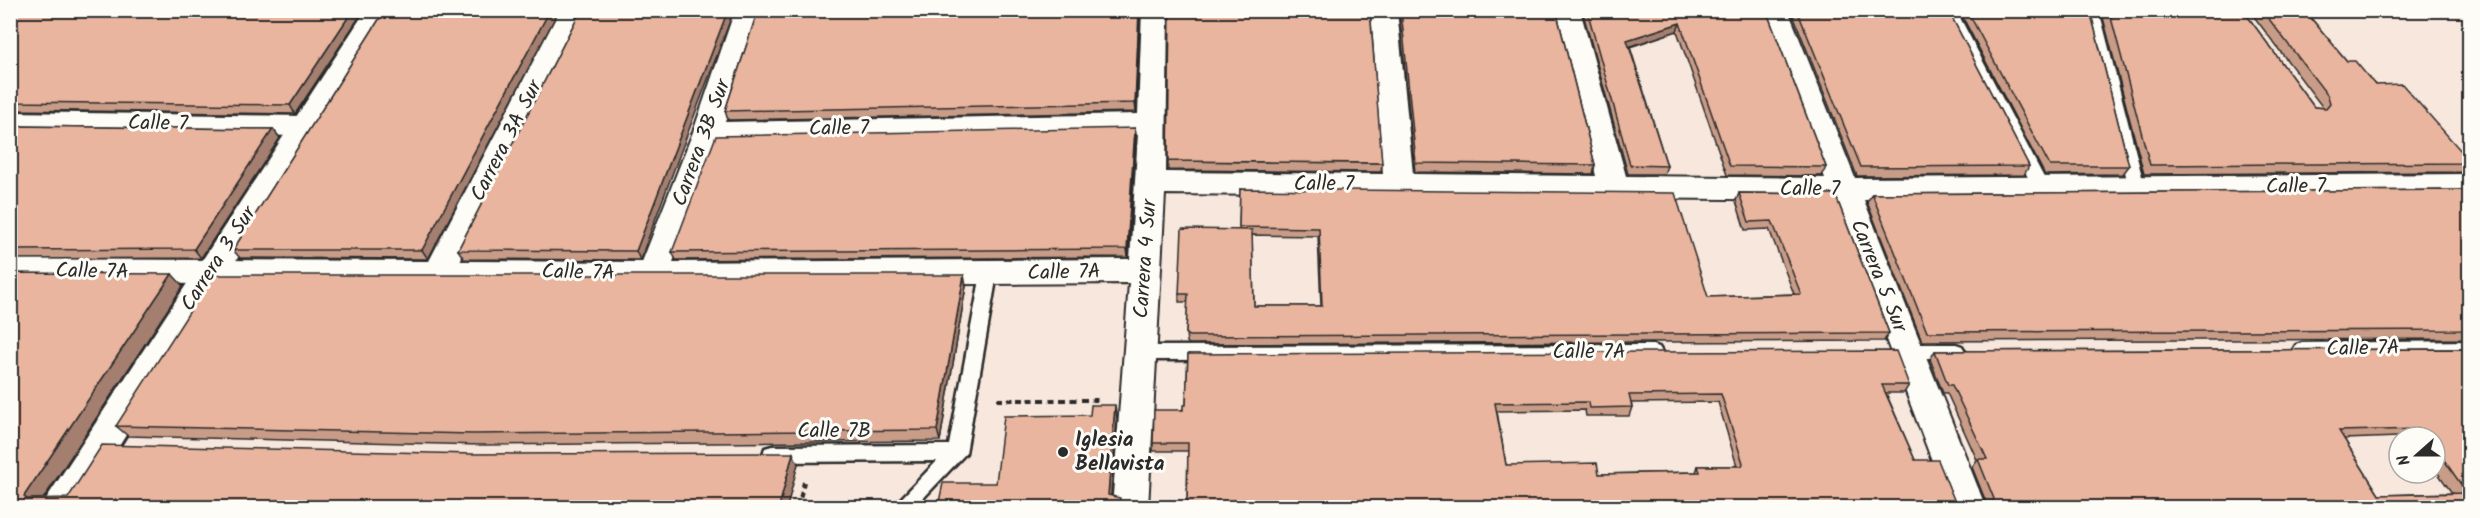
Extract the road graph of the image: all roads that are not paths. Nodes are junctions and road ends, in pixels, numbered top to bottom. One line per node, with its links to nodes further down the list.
1 (380, 10): 12 (street, Carrera 3 Sur)
2 (574, 10): 22 (street, Carrera 3A Sur)
3 (748, 10): 13 (street, Carrera 3B Sur)
4 (1155, 10): 11 (street, Carrera 4 Sur)
5 (1384, 10): 15 (street)
6 (1568, 10): 17 (street)
7 (1775, 10): 19 (street, Carrera 5 Sur)
8 (1949, 10): 20 (lane)
9 (2092, 10): 18 (lane)
10 (10, 122): 12 (street, Calle 7)
11 (1151, 124): 13 (street, Calle 7); 14 (street, Carrera 4 Sur)
12 (306, 126): 24 (street, Carrera 3 Sur)
13 (707, 132): 25 (street, Carrera 3B Sur)
14 (1150, 183): 15 (street, Calle 7); 23 (street, Carrera 4 Sur)
15 (1399, 184): 17 (street, Calle 7)
16 (2469, 185): 18 (street, Calle 7)
17 (1614, 187): 19 (street, Calle 7)
18 (2138, 188): 20 (street, Calle 7)
19 (1844, 189): 20 (street, Calle 7); 29 (street, Carrera 5 Sur)
20 (2042, 189)
21 (10, 271): 24 (street, Calle 7A)
22 (439, 272): 24 (street, Calle 7A); 25 (street, Calle 7A)
23 (1145, 272): 26 (street, Calle 7A); 32 (street, Carrera 4 Sur)
24 (210, 273): 35 (street, Carrera 3 Sur)
25 (653, 274): 26 (street, Calle 7A)
26 (989, 274): 33 (lane)
27 (2469, 348): 28 (lane, Calle 7A)
28 (2282, 350)
29 (1897, 351): 30 (lane); 38 (street, Carrera 5 Sur)
30 (1979, 351)
31 (1672, 352): 32 (lane, Calle 7A)
32 (1140, 353): 37 (street, Carrera 4 Sur)
33 (957, 453): 34 (lane, Calle 7B); 36 (lane)
34 (752, 454)
35 (59, 507)
36 (901, 507)
37 (1130, 507)
38 (1968, 507)

